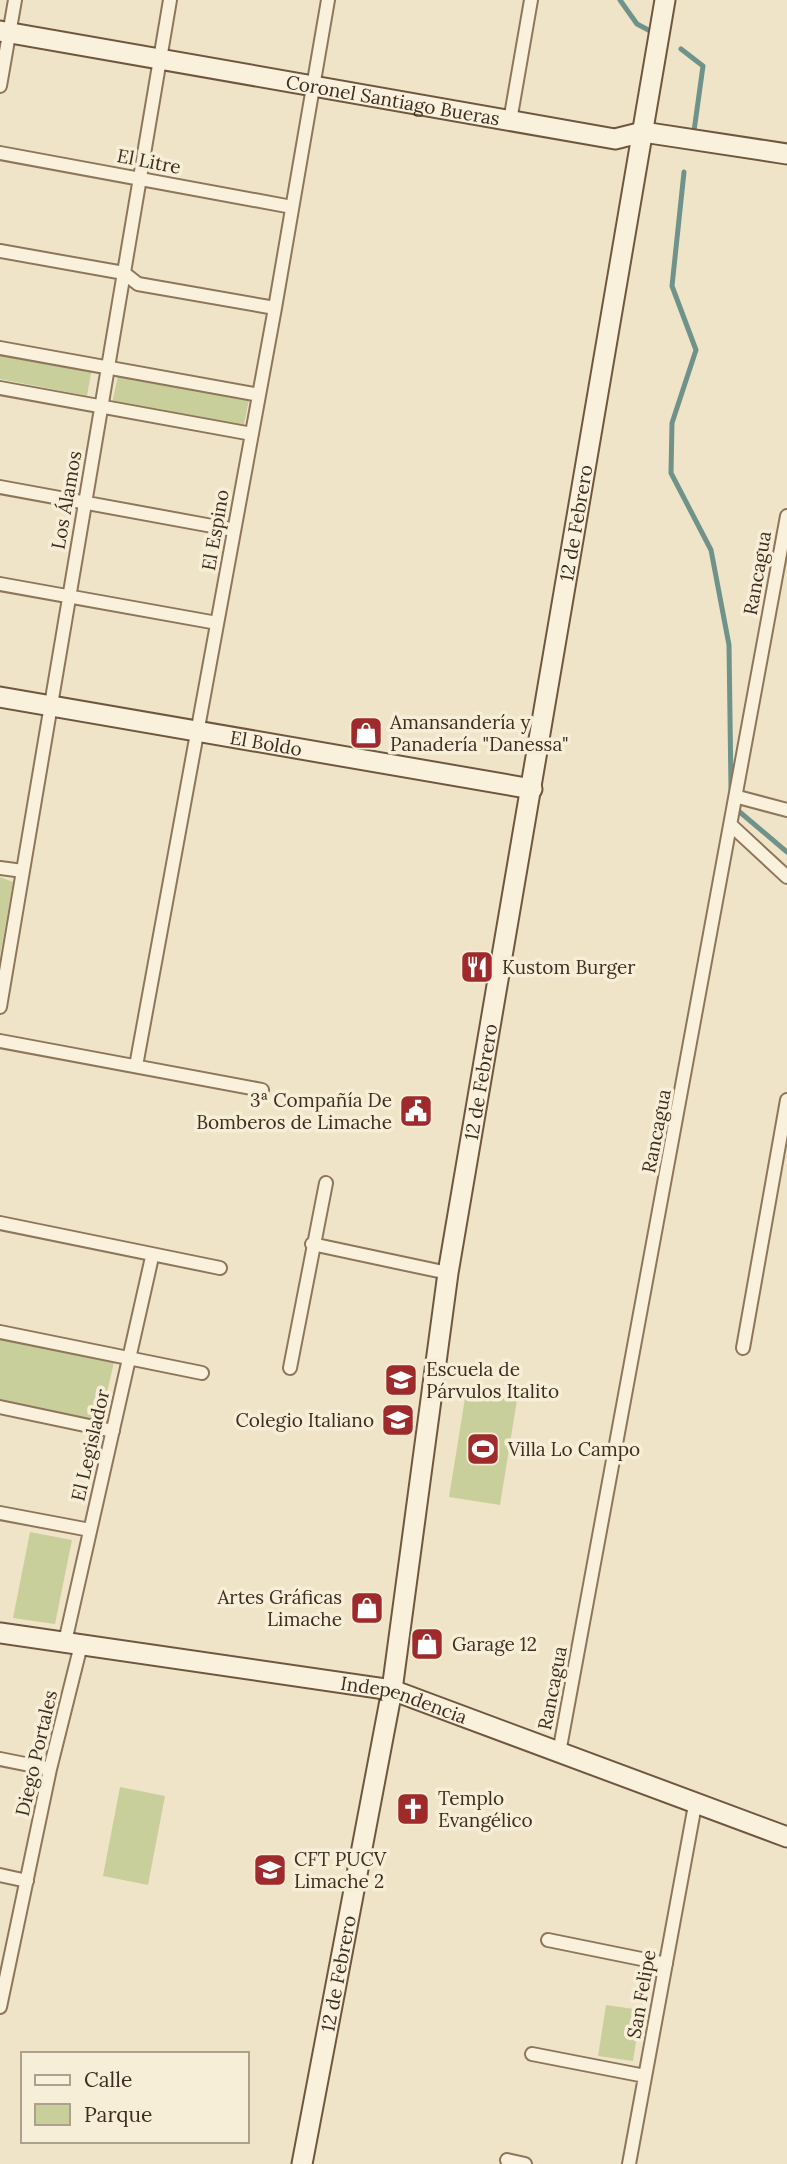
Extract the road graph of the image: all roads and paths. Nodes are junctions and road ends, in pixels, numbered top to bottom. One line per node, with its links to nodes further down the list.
1 (15, 0): 6 (street)
2 (170, 0): 7 (street, Los Álamos)
3 (328, 0): 9 (street, El Espino)
4 (531, 0): 10 (street)
5 (665, 0): 11 (street, 12 de Febrero)
6 (5, 32): 7 (street, Coronel Santiago Bueras); 8 (street)
7 (160, 59): 9 (street, Coronel Santiago Bueras); 14 (street, Los Álamos)
8 (0, 86)
9 (314, 86): 10 (street, Coronel Santiago Bueras); 15 (street, El Espino)
10 (510, 121): 11 (street, Coronel Santiago Bueras)
11 (643, 132): 13 (street, Coronel Santiago Bueras); 35 (street, 12 de Febrero)
12 (0, 153): 14 (street, El Litre)
13 (787, 155)
14 (140, 178): 15 (street, El Litre); 17 (street, Los Álamos)
15 (292, 207): 18 (street, El Espino)
16 (0, 251): 17 (street)
17 (124, 273): 18 (street); 20 (street, Los Álamos)
18 (275, 308): 22 (street, El Espino)
19 (0, 348): 20 (street)
20 (108, 367): 22 (street); 23 (street, Los Álamos)
21 (0, 388): 23 (street)
22 (259, 395): 24 (street, El Espino)
23 (101, 407): 24 (street); 26 (street, Los Álamos)
24 (252, 434): 28 (street, El Espino)
25 (0, 487): 26 (street)
26 (85, 503): 28 (street); 30 (street, Los Álamos)
27 (787, 516): 36 (street, Rancagua)
28 (234, 530): 31 (street, El Espino)
29 (0, 584): 30 (street)
30 (69, 597): 31 (street); 33 (street, Los Álamos)
31 (217, 624): 34 (street, El Espino)
32 (0, 697): 33 (street, El Boldo)
33 (51, 706): 34 (street, El Boldo); 39 (street, Los Álamos)
34 (197, 731): 35 (street, El Boldo); 43 (street, El Espino)
35 (532, 789): 51 (street, 12 de Febrero)
36 (735, 810): 37 (street); 40 (street); 64 (street, Rancagua)
37 (787, 810)
38 (0, 868): 39 (street)
39 (23, 871): 41 (street, Los Álamos)
40 (787, 877)
41 (0, 1007)
42 (0, 1041): 43 (street)
43 (136, 1066): 44 (street)
44 (262, 1090)
45 (787, 1100): 53 (street)
46 (326, 1183): 48 (street)
47 (0, 1223): 49 (street)
48 (312, 1244): 51 (street); 55 (street)
49 (152, 1257): 50 (street); 54 (street, El Legislador)
50 (220, 1268)
51 (448, 1273): 63 (street, 12 de Febrero)
52 (0, 1332): 54 (street)
53 (743, 1348)
54 (129, 1357): 56 (street); 58 (street, El Legislador)
55 (290, 1368)
56 (202, 1373)
57 (0, 1407): 58 (street)
58 (113, 1431): 60 (street, El Legislador)
59 (0, 1513): 60 (street)
60 (90, 1530): 62 (street, El Legislador)
61 (0, 1633): 62 (street, Independencia)
62 (73, 1644): 63 (street, Independencia); 66 (street, Diego Portales)
63 (392, 1690): 64 (street, Independencia); 78 (street, 12 de Febrero)
64 (559, 1753): 67 (street, Independencia)
65 (0, 1759): 66 (street)
66 (50, 1769): 70 (street, Diego Portales)
67 (695, 1805): 68 (street, Independencia); 72 (street, San Felipe)
68 (787, 1838)
69 (0, 1875): 70 (street)
70 (27, 1881): 73 (street, Diego Portales)
71 (548, 1940): 72 (street)
72 (666, 1964): 76 (street, San Felipe)
73 (2, 1994): 74 (street, Diego Portales)
74 (0, 2007)
75 (533, 2054): 76 (street)
76 (645, 2076): 80 (street, San Felipe)
77 (507, 2161): 79 (street)
78 (302, 2164)
79 (525, 2164)
80 (629, 2164)

